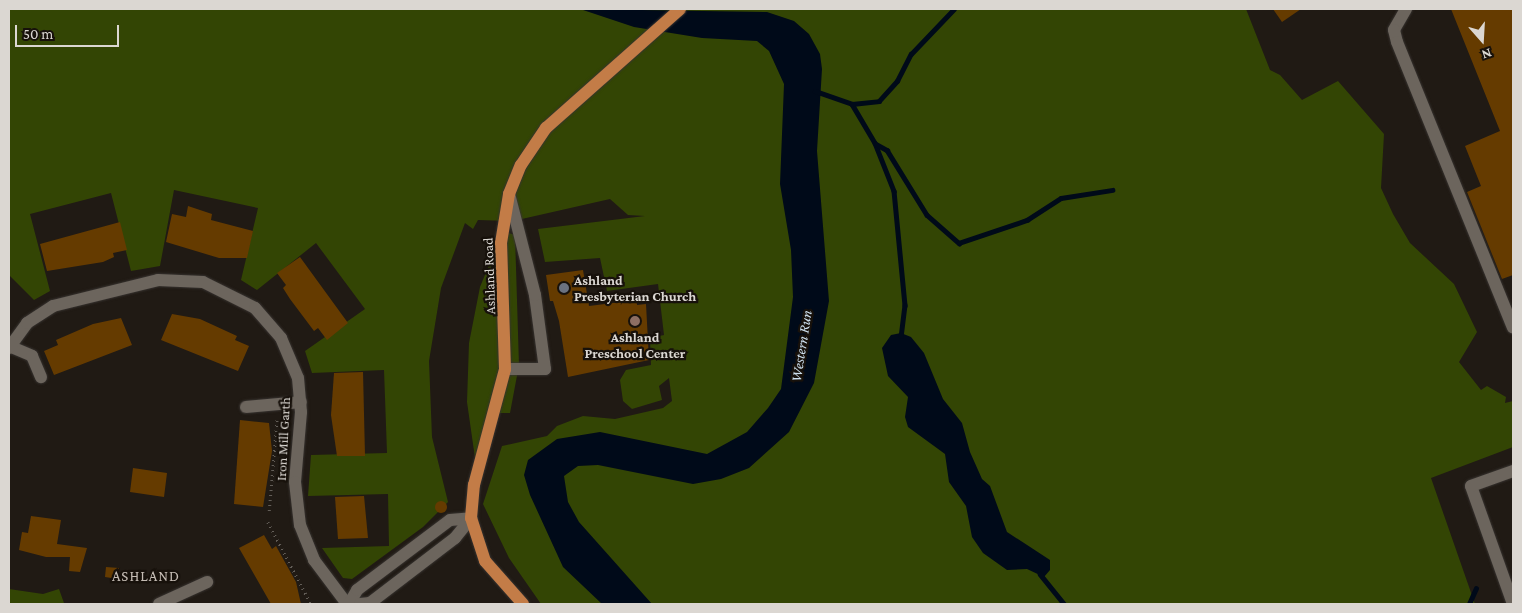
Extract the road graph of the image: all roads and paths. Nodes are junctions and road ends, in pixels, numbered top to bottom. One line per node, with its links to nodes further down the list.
1 (680, 9): 3 (main road, Ashland Road)
2 (1406, 9): 4 (street)
3 (509, 194): 6 (main road, Ashland Road); 6 (street)
4 (1513, 327)
5 (9, 347): 7 (street); 8 (street, Iron Mill Garth)
6 (505, 369): 13 (main road, Ashland Road)
7 (41, 377)
8 (301, 402): 9 (street); 18 (street, Iron Mill Garth)
9 (278, 404): 10 (street); 12 (path)
10 (246, 407)
11 (1513, 471): 21 (street)
12 (269, 511)
13 (471, 518): 18 (street); 19 (street); 20 (main road)
14 (268, 522): 17 (path)
15 (207, 582): 16 (street)
16 (159, 604)
17 (311, 604)
18 (348, 604)
19 (360, 604)
20 (522, 604)
21 (1513, 604)

